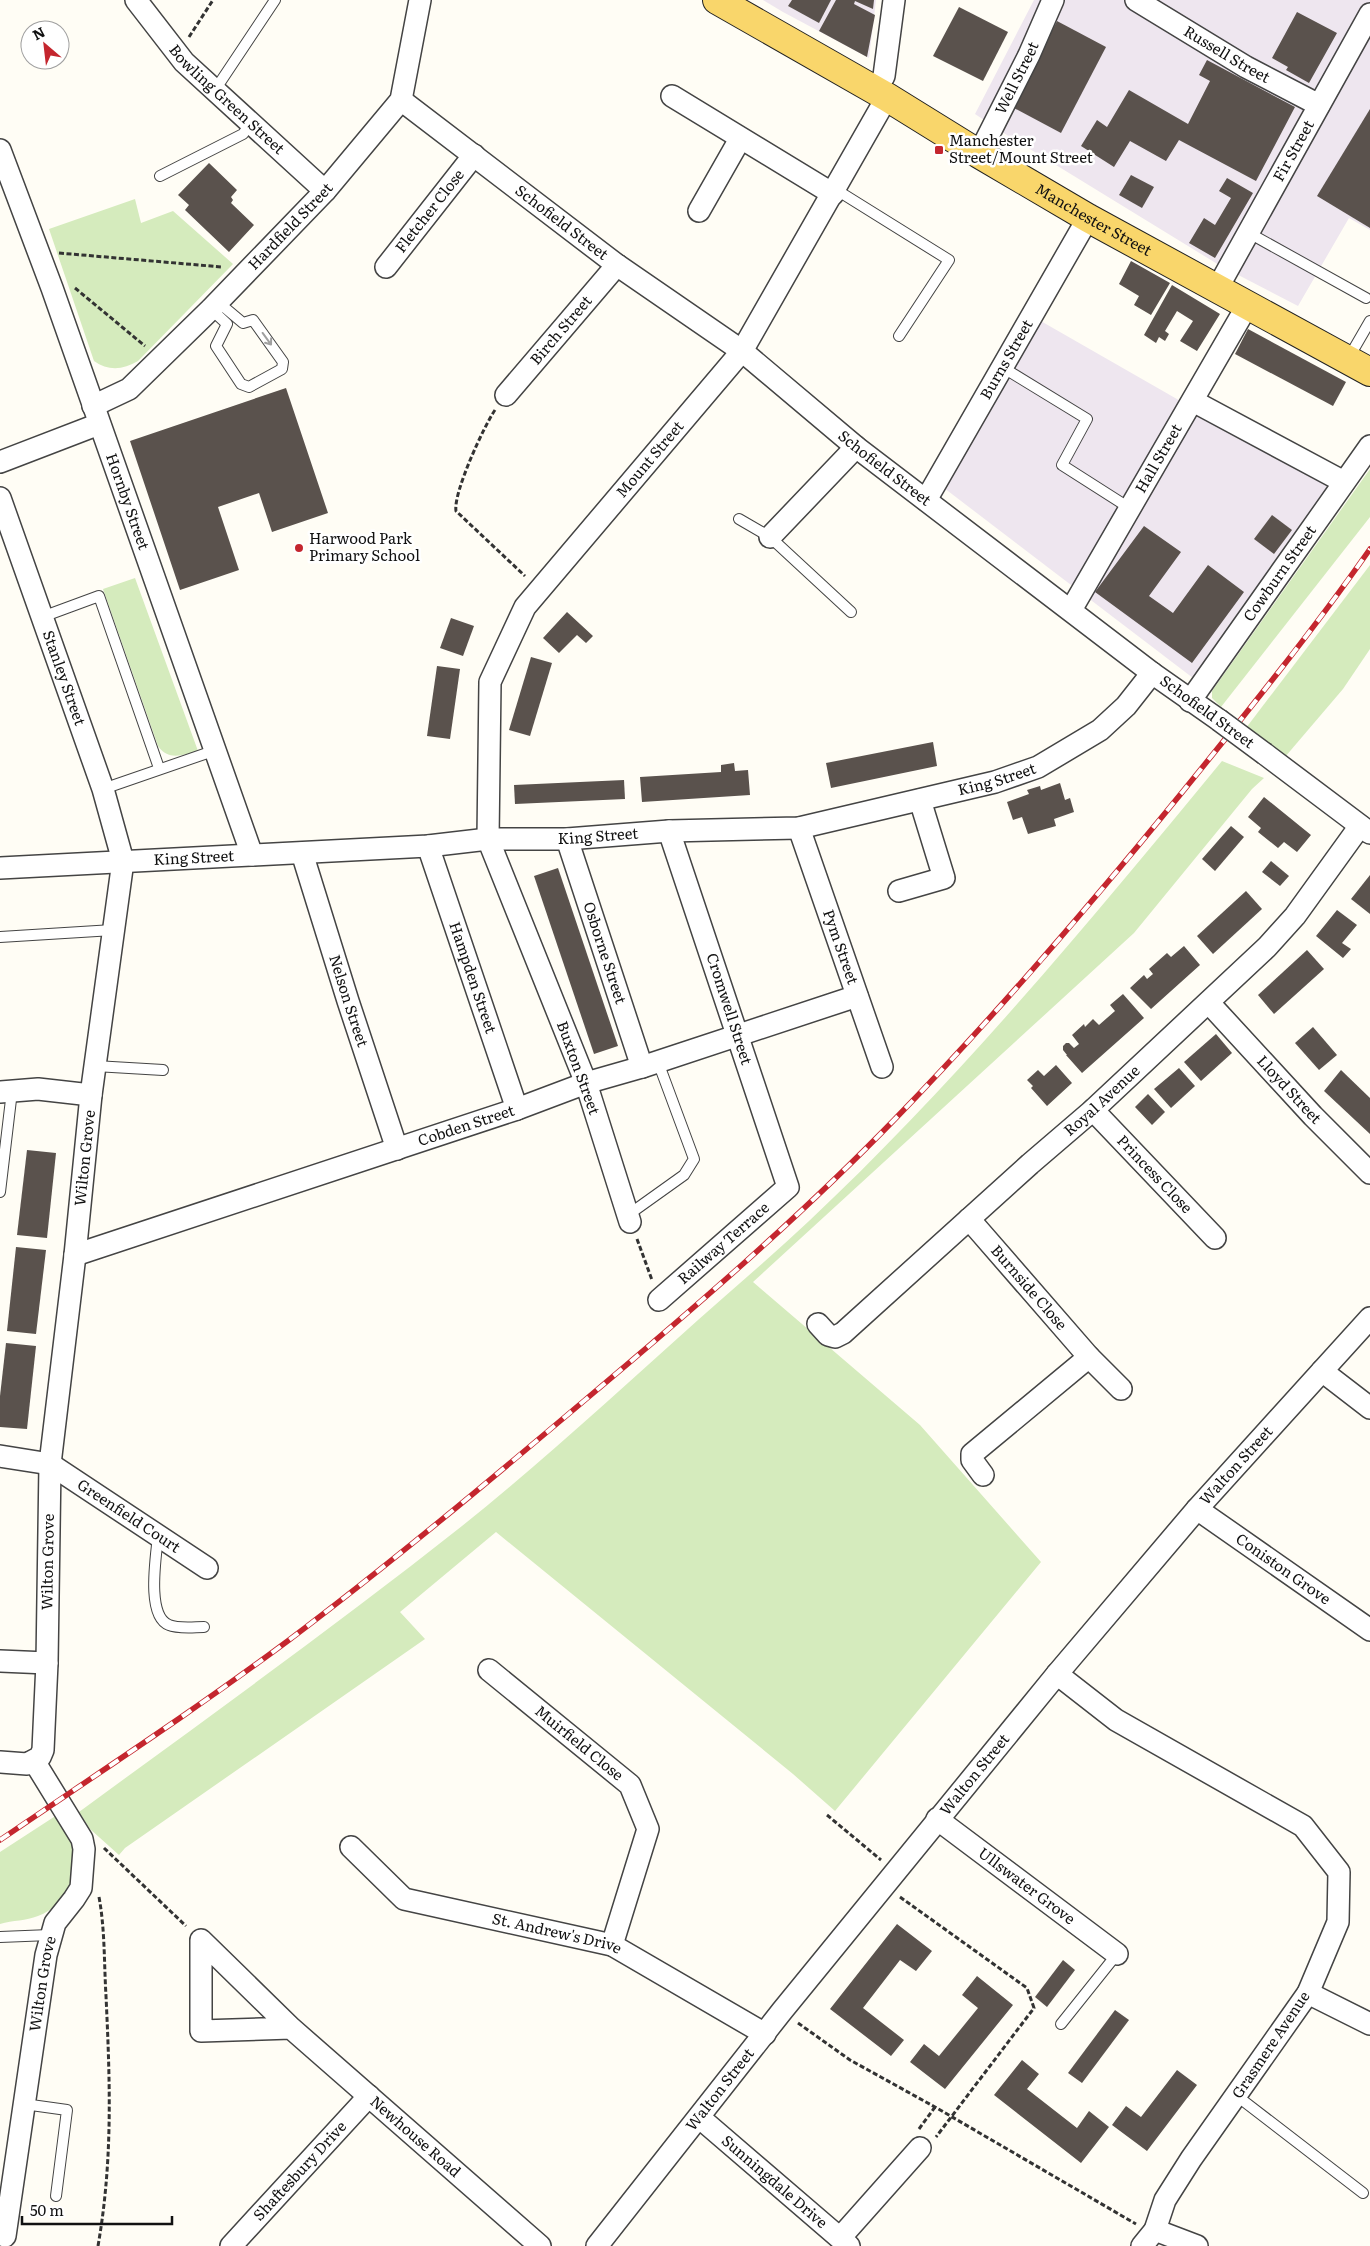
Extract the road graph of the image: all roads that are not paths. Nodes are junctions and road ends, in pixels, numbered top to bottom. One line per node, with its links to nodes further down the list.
1 (136, 0): 9 (street, Bowling Green Street)
2 (275, 0): 9 (lane)
3 (420, 0): 12 (street, Hardfield Street)
4 (717, 0): 10 (main road, Manchester Street)
5 (894, 0): 10 (street, Mount Street)
6 (1053, 0): 17 (street, Well Street)
7 (1136, 0): 13 (street, Russell Street)
8 (1370, 14): 13 (street, Fir Street)
9 (214, 90): 14 (street, Bowling Green Street)
10 (881, 93): 17 (main road, Manchester Street); 22 (street, Mount Street)
11 (672, 96): 15 (street)
12 (401, 100): 18 (street, Schofield Street); 21 (street, Hardfield Street)
13 (1319, 105): 25 (street, Fir Street)
14 (251, 123): 20 (lane); 21 (street, Bowling Green Street)
15 (740, 139): 22 (street); 23 (street)
16 (0, 150): 19 (street, Hornby Street)
17 (979, 154): 24 (main road, Manchester Street)
18 (474, 156): 26 (street, Schofield Street); 27 (street, Fletcher Close)
19 (4, 172): 39 (street, Hornby Street)
20 (160, 176)
21 (326, 191): 30 (street, Hardfield Street)
22 (834, 191): 33 (lane); 34 (street, Mount Street)
23 (699, 211)
24 (1088, 218): 28 (main road, Manchester Street); 36 (street, Burns Street)
25 (1249, 233): 28 (street, Fir Street); 29 (lane)
26 (617, 265): 34 (street, Schofield Street); 37 (street, Birch Street)
27 (386, 267)
28 (1217, 289): 31 (main road, Manchester Street)
29 (1366, 298)
30 (214, 306): 30 (lane, one-way to 30); 39 (street, Hardfield Street)
31 (1247, 306): 35 (main road, Manchester Street); 38 (street, Hall Street)
32 (1370, 321): 35 (lane)
33 (899, 336)
34 (742, 351): 41 (street, Schofield Street); 62 (street, Mount Street)
35 (1359, 366)
36 (1002, 367): 45 (street, Burns Street); 46 (lane)
37 (506, 395)
38 (1193, 400): 43 (street); 46 (street, Hall Street)
39 (96, 415): 42 (street, Hardfield Street); 55 (street, Hornby Street)
40 (1370, 446): 43 (street, Cowburn Street)
41 (856, 447): 45 (street, Schofield Street); 49 (street)
42 (0, 462)
43 (1344, 482): 54 (street, Cowburn Street)
44 (0, 498): 48 (street, Stanley Street)
45 (926, 500): 50 (street, Schofield Street)
46 (1131, 509): 50 (street, Hall Street)
47 (739, 519): 49 (lane)
48 (4, 521): 52 (street, Stanley Street)
49 (770, 537): 51 (lane)
50 (1071, 610): 53 (street, Schofield Street)
51 (851, 612)
52 (42, 617): 56 (lane); 57 (street, Stanley Street)
53 (1152, 673): 54 (street, Schofield Street); 58 (street, King Street)
54 (1190, 701): 60 (street, Schofield Street, bridge)
55 (216, 750): 56 (lane); 66 (street, Hornby Street)
56 (159, 768): 57 (lane)
57 (102, 789): 67 (street, Stanley Street)
58 (920, 800): 59 (street, King Street); 69 (street)
59 (799, 828): 61 (street, King Street); 72 (street, Pym Street)
60 (1365, 830): 73 (street, Royal Avenue)
61 (669, 831): 63 (street, King Street); 74 (street, Cromwell Street)
62 (488, 839): 63 (street, King Street); 64 (street, King Street); 79 (street, Buxton Street)
63 (567, 839): 75 (street, Osborne Street)
64 (428, 846): 65 (street, King Street); 82 (street, Hampden Street)
65 (302, 853): 66 (street, King Street); 84 (street, Nelson Street)
66 (252, 855): 67 (street, King Street)
67 (123, 861): 68 (street, King Street); 70 (street, Wilton Grove)
68 (0, 868)
69 (899, 891)
70 (113, 930): 71 (lane); 76 (street, Wilton Grove)
71 (0, 937)
72 (858, 996): 74 (street, Cobden Street); 77 (street, Pym Street)
73 (1209, 1004): 83 (street, Royal Avenue); 86 (street, Lloyd Street)
74 (738, 1036): 75 (street, Cobden Street); 87 (street, Cromwell Street)
75 (650, 1065): 79 (street, Cobden Street); 89 (lane)
76 (95, 1066): 78 (lane); 81 (street, Wilton Grove)
77 (882, 1067)
78 (163, 1070)
79 (586, 1083): 82 (street, Cobden Street); 89 (street, Buxton Street)
80 (6, 1092): 81 (street); 85 (lane)
81 (91, 1095): 92 (street, Wilton Grove)
82 (517, 1109): 84 (street, Cobden Street)
83 (1093, 1110): 90 (street, Royal Avenue); 91 (street, Princess Close)
84 (397, 1149): 92 (street, Cobden Street)
85 (1, 1172): 88 (lane)
86 (1370, 1173)
87 (788, 1187): 93 (street, Railway Terrace)
88 (0, 1192)
89 (629, 1218)
90 (969, 1219): 95 (street, Royal Avenue); 96 (street, Burnside Close)
91 (1215, 1238)
92 (75, 1255): 101 (street, Wilton Grove)
93 (659, 1300)
94 (1370, 1318): 97 (street, Walton Street)
95 (818, 1324)
96 (1090, 1357): 98 (street, Burnside Close); 102 (street)
97 (1322, 1371): 99 (street); 103 (street, Walton Street)
98 (1121, 1389)
99 (1370, 1408)
100 (0, 1456): 101 (street)
101 (50, 1464): 104 (street, Greenfield Court); 109 (street, Wilton Grove)
102 (982, 1475)
103 (1196, 1508): 107 (street, Coniston Grove); 111 (street, Walton Street)
104 (158, 1535): 105 (street, Greenfield Court); 106 (lane)
105 (207, 1568)
106 (204, 1627)
107 (1370, 1630)
108 (0, 1661): 109 (street)
109 (47, 1663): 112 (street, Wilton Grove)
110 (489, 1670): 118 (street, Muirfield Close)
111 (1057, 1674): 114 (street, Walton Street); 120 (street, Grasmere Avenue)
112 (34, 1761): 113 (street); 116 (street, Wilton Grove)
113 (0, 1762)
114 (937, 1819): 119 (street, Ullswater Grove); 124 (street, Walton Street)
115 (351, 1847): 118 (street, St. Andrew's Drive)
116 (50, 1935): 117 (lane); 127 (street, Wilton Grove)
117 (0, 1937)
118 (612, 1945): 124 (street, St. Andrew's Drive)
119 (1117, 1954): 121 (lane)
120 (1308, 1993): 122 (street); 126 (street, Grasmere Avenue)
121 (1061, 2024)
122 (1370, 2024)
123 (291, 2028): 123 (street, Newhouse Road); 125 (street, Newhouse Road)
124 (765, 2034): 128 (street, Walton Street)
125 (369, 2096): 135 (street, Shaftesbury Drive); 136 (street, Newhouse Road)
126 (1237, 2096): 130 (lane); 133 (street, Grasmere Avenue)
127 (24, 2104): 131 (lane); 132 (street, Wilton Grove)
128 (700, 2118): 134 (street, Sunningdale Drive); 137 (street, Walton Street)
129 (920, 2148): 134 (street)
130 (1364, 2194)
131 (56, 2196)
132 (4, 2236)
133 (1149, 2238): 138 (street)
134 (844, 2242)
135 (233, 2245)
136 (540, 2246)
137 (596, 2246)
138 (1197, 2246)

